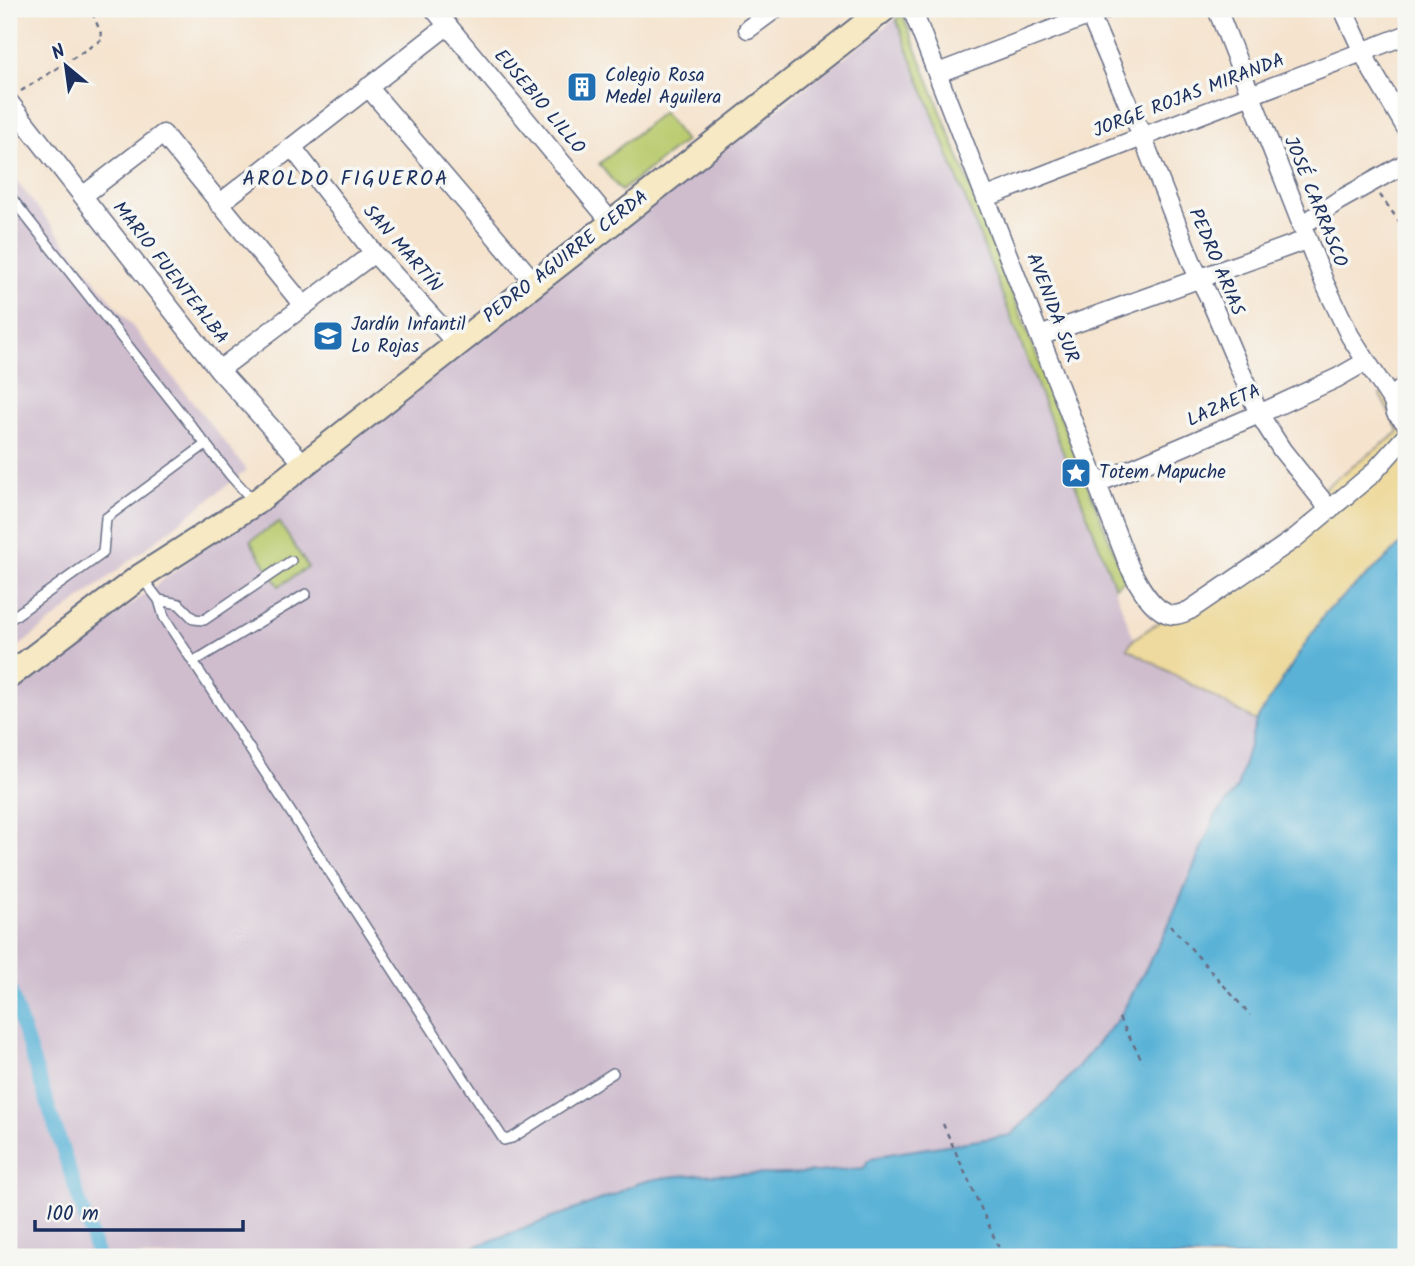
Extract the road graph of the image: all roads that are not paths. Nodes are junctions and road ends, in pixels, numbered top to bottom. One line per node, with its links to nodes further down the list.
1 (434, 9): 8 (street, EUSEBIO LILLO)
2 (775, 9): 9 (street)
3 (884, 9): 24 (street, PEDRO AGUIRRE CERDA)
4 (912, 9): 12 (street, AVENIDA SUR)
5 (1217, 9): 14 (street, JOSÉ CARRASCO)
6 (1343, 9): 11 (street)
7 (1098, 12): 12 (street); 17 (street, PEDRO ARIAS)
8 (447, 26): 13 (street); 24 (street, EUSEBIO LILLO)
9 (748, 29)
10 (1406, 35): 11 (street, JORGE ROJAS MIRANDA)
11 (1363, 52): 14 (street, JORGE ROJAS MIRANDA); 16 (street)
12 (938, 73): 22 (street, AVENIDA SUR)
13 (368, 88): 18 (street); 28 (street)
14 (1250, 95): 17 (street, JORGE ROJAS MIRANDA); 25 (street, JOSÉ CARRASCO)
15 (14, 97): 21 (street, MARIO FUENTEALBA)
16 (1406, 128)
17 (1142, 136): 22 (street, JORGE ROJAS MIRANDA); 27 (street, PEDRO ARIAS)
18 (292, 147): 23 (street); 26 (street, SAN MARTÍN)
19 (1406, 163): 25 (street)
20 (9, 195): 39 (lane)
21 (84, 195): 23 (street); 33 (street, MARIO FUENTEALBA)
22 (987, 197): 30 (street, AVENIDA SUR)
23 (219, 204): 29 (street)
24 (611, 222): 28 (street, PEDRO AGUIRRE CERDA)
25 (1304, 233): 27 (street); 32 (street, JOSÉ CARRASCO)
26 (374, 253): 29 (street); 31 (street, SAN MARTÍN)
27 (1199, 278): 30 (street); 36 (street, PEDRO ARIAS)
28 (534, 282): 31 (street, PEDRO AGUIRRE CERDA)
29 (303, 305): 33 (street)
30 (1041, 336): 41 (street, AVENIDA SUR)
31 (456, 343): 40 (street, PEDRO AGUIRRE CERDA)
32 (1365, 362): 35 (street, JOSÉ CARRASCO); 36 (street, LAZAETA)
33 (219, 370): 40 (street, MARIO FUENTEALBA)
34 (1406, 386): 35 (street)
35 (1393, 402): 37 (street, JOSÉ CARRASCO)
36 (1259, 414): 41 (street, LAZAETA); 43 (street, PEDRO ARIAS)
37 (1406, 423)
38 (1406, 436): 43 (street)
39 (206, 444): 42 (lane); 48 (lane)
40 (304, 464): 42 (street, PEDRO AGUIRRE CERDA)
41 (1098, 483): 43 (street, AVENIDA SUR)
42 (255, 503): 45 (street, PEDRO AGUIRRE CERDA)
43 (1330, 510)
44 (291, 561): 47 (lane)
45 (141, 576): 47 (lane); 50 (street, PEDRO AGUIRRE CERDA)
46 (306, 594): 49 (lane)
47 (159, 600): 49 (lane)
48 (9, 620)
49 (193, 662): 51 (lane)
50 (9, 676)
51 (613, 1073)

